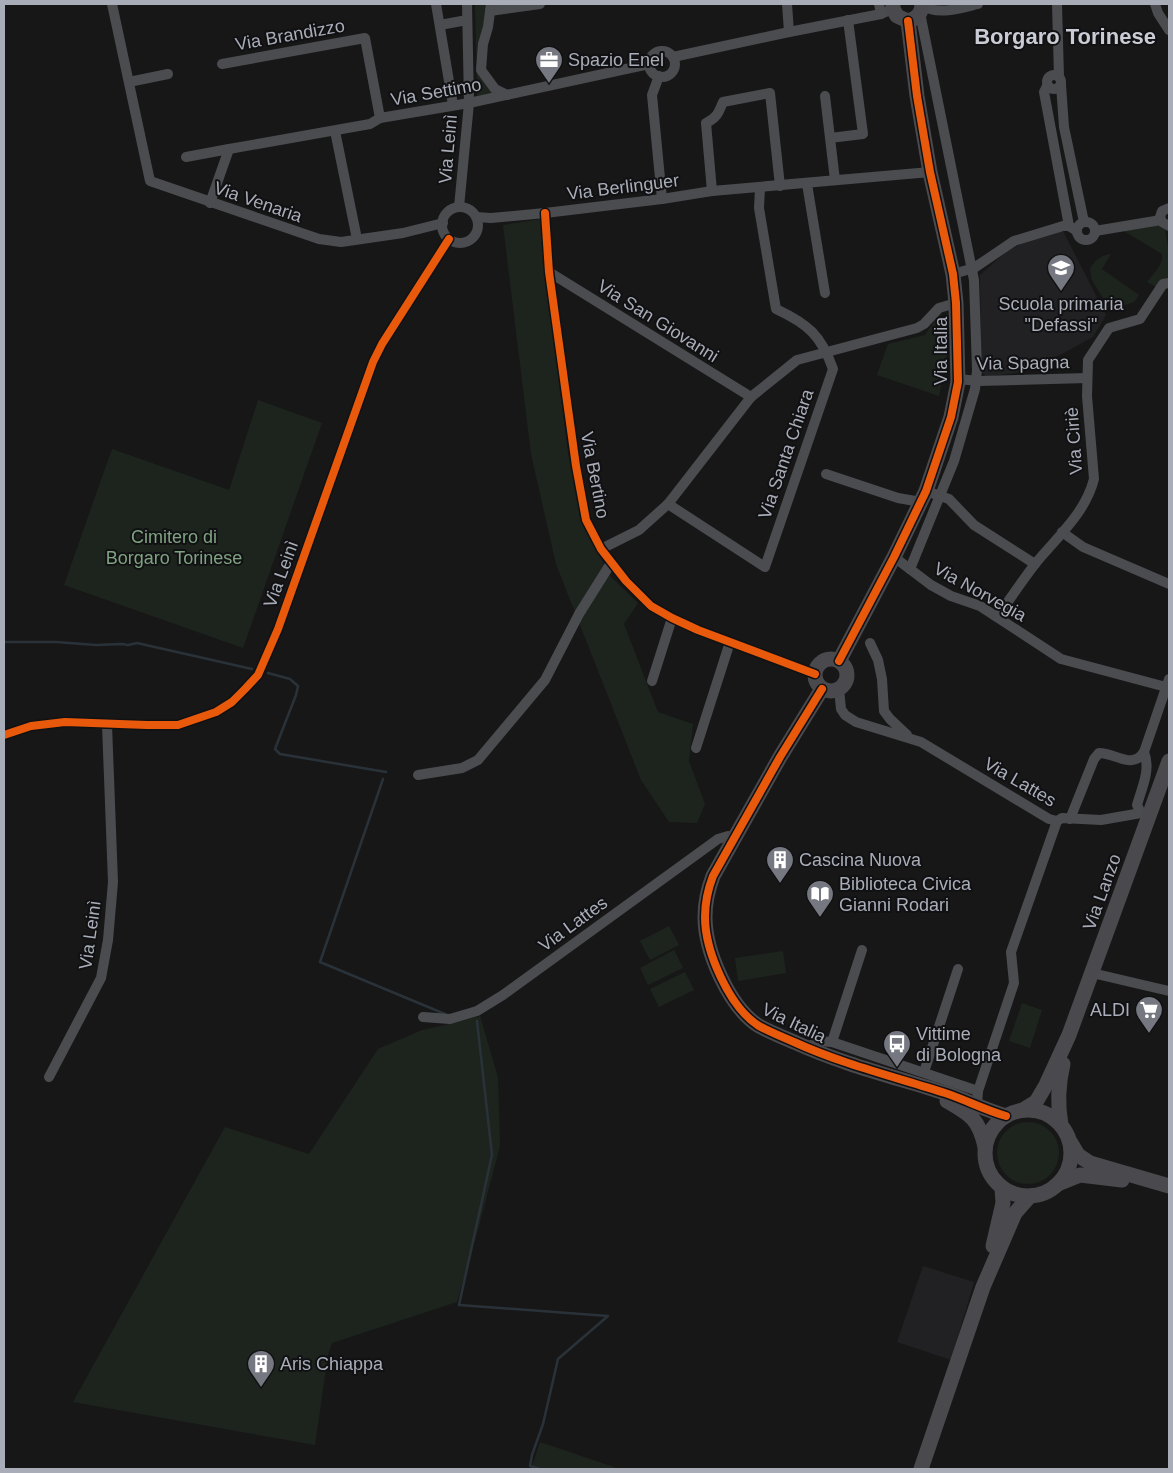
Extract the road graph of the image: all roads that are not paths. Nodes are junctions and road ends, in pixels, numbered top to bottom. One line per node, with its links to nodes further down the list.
1 (112, 4): 24 (street)
2 (436, 4): 15 (street)
3 (467, 4): 13 (street, Via Leinì)
4 (540, 4): 10 (street)
5 (787, 4): 17 (street)
6 (879, 4): 11 (street)
7 (978, 4): 12 (street)
8 (1057, 4): 23 (street)
9 (1155, 4): 16 (street)
10 (491, 8): 25 (street)
11 (889, 9): 12 (street); 14 (street)
12 (924, 9): 34 (street, Via Italia); 53 (street, Via Italia)
13 (467, 20): 15 (street); 27 (street, Via Leinì)
14 (848, 20): 17 (street); 31 (street)
15 (440, 25): 28 (street)
16 (1169, 30)
17 (789, 32): 18 (street)
18 (673, 57): 20 (street); 22 (street)
19 (222, 64): 29 (street, Via Brandizzo)
20 (649, 64): 22 (street); 25 (street, Via Settimo)
21 (168, 74): 24 (street)
22 (659, 76): 40 (street)
23 (1060, 81): 46 (street); 49 (street)
24 (129, 82): 41 (street, Via Venaria)
25 (507, 95): 27 (street, Via Settimo)
26 (825, 96): 31 (street)
27 (469, 103): 28 (street, Via Settimo); 42 (street, Via Leinì)
28 (453, 105): 29 (street, Via Settimo)
29 (380, 118): 30 (street, Via Settimo)
30 (335, 131): 32 (street, Via Settimo); 52 (street)
31 (830, 138): 35 (street)
32 (229, 148): 33 (street, Via Settimo); 41 (street)
33 (186, 157)
34 (930, 172): 35 (street, Via Berlinguer); 55 (street, Via Italia)
35 (835, 180): 36 (street, Via Berlinguer)
36 (807, 184): 37 (street, Via Berlinguer); 57 (street)
37 (780, 186): 38 (street, Via Berlinguer); 39 (street)
38 (760, 188): 39 (street, Via Berlinguer); 59 (street)
39 (712, 192): 40 (street, Via Berlinguer)
40 (662, 199): 44 (street, Via Berlinguer)
41 (210, 203): 52 (street, Via Venaria)
42 (459, 207): 45 (street); 47 (street)
43 (1169, 208): 48 (street)
44 (545, 213): 45 (street, Via Berlinguer); 54 (street, Via Bertino)
45 (477, 221): 51 (street)
46 (1084, 222): 49 (street); 50 (street)
47 (443, 223): 51 (street); 52 (street, Via Venaria)
48 (1167, 226): 50 (street)
49 (1073, 228): 50 (street); 53 (street)
50 (1095, 231)
51 (449, 239): 84 (street, Via Leinì)
52 (357, 240)
53 (971, 269): 55 (street); 62 (street, Via Italia)
54 (549, 272): 63 (street, Via San Giovanni); 68 (street, Via Bertino)
55 (953, 274): 58 (street, Via Italia)
56 (1169, 283): 60 (street, Via Ciriè)
57 (825, 293)
58 (956, 304): 59 (street); 61 (street, Via Italia)
59 (827, 352): 63 (street); 66 (street, Via Santa Chiara)
60 (1087, 378): 62 (street, Via Spagna); 67 (street, Via Ciriè)
61 (958, 380): 62 (street, Via Spagna); 65 (street, Via Italia)
62 (976, 381): 65 (street, Via Italia)
63 (751, 397): 66 (street)
64 (826, 474): 65 (street)
65 (929, 496): 69 (street, Via Italia); 71 (street); 72 (street, Via Italia)
66 (668, 504): 68 (street)
67 (1062, 532): 71 (street, Via Ciriè); 73 (street)
68 (600, 549): 70 (street, Via Bertino)
69 (894, 557): 72 (street, Via Norvegia); 78 (street, Via Italia)
70 (611, 563): 75 (street, Via Bertino); 90 (street)
71 (1035, 564): 74 (street, Via Ciriè)
72 (910, 569): 74 (street, Via Norvegia)
73 (1169, 584)
74 (997, 617): 81 (street, Via Norvegia)
75 (672, 618): 76 (street, Via Bertino); 80 (street)
76 (730, 642): 79 (street, Via Bertino); 87 (street)
77 (870, 643): 86 (street, Via Lattes)
78 (839, 661): 79 (street); 83 (street)
79 (815, 674): 82 (street)
80 (652, 681)
81 (1168, 683): 88 (street)
82 (822, 689): 83 (street); 94 (street, Via Italia)
83 (839, 689): 86 (street, Via Lattes)
84 (107, 724): 85 (street, Via Leinì); 104 (street, Via Leinì)
85 (4, 734)
86 (910, 738): 93 (street, Via Lattes)
87 (696, 748)
88 (1144, 752): 91 (street); 92 (street)
89 (1169, 761): 91 (street, Via Lanzo)
90 (418, 775)
91 (1146, 814): 92 (street, Via Lattes); 97 (street, Via Lanzo)
92 (1070, 819): 93 (street, Via Lattes)
93 (1057, 821): 106 (street)
94 (734, 838): 99 (street, Via Lattes); 102 (street, Via Italia)
95 (862, 950): 101 (street)
96 (958, 969): 103 (street)
97 (1092, 973): 98 (street); 100 (street, Via Lanzo)
98 (1169, 991)
99 (424, 1017)
100 (1069, 1035): 107 (street, Via Lanzo); 109 (street, Via Lanzo)
101 (832, 1042): 102 (street, Via Italia); 103 (street, Via Italia)
102 (807, 1048): 105 (street, Via Italia)
103 (924, 1072): 106 (street, Via Italia)
104 (49, 1077)
105 (925, 1087): 106 (street, Via Italia); 111 (street, Via Italia)
106 (978, 1097): 108 (street, Via Italia)
107 (1023, 1110): 108 (street); 109 (street)
108 (1006, 1116): 111 (street)
109 (1061, 1125): 110 (street)
110 (1070, 1140): 112 (street); 113 (street)
111 (985, 1147): 114 (street)
112 (1060, 1183): 113 (street); 115 (street)
113 (1169, 1187)
114 (1002, 1188): 115 (street); 116 (street)
115 (1030, 1196): 116 (street)
116 (983, 1287): 117 (street)
117 (921, 1469)

